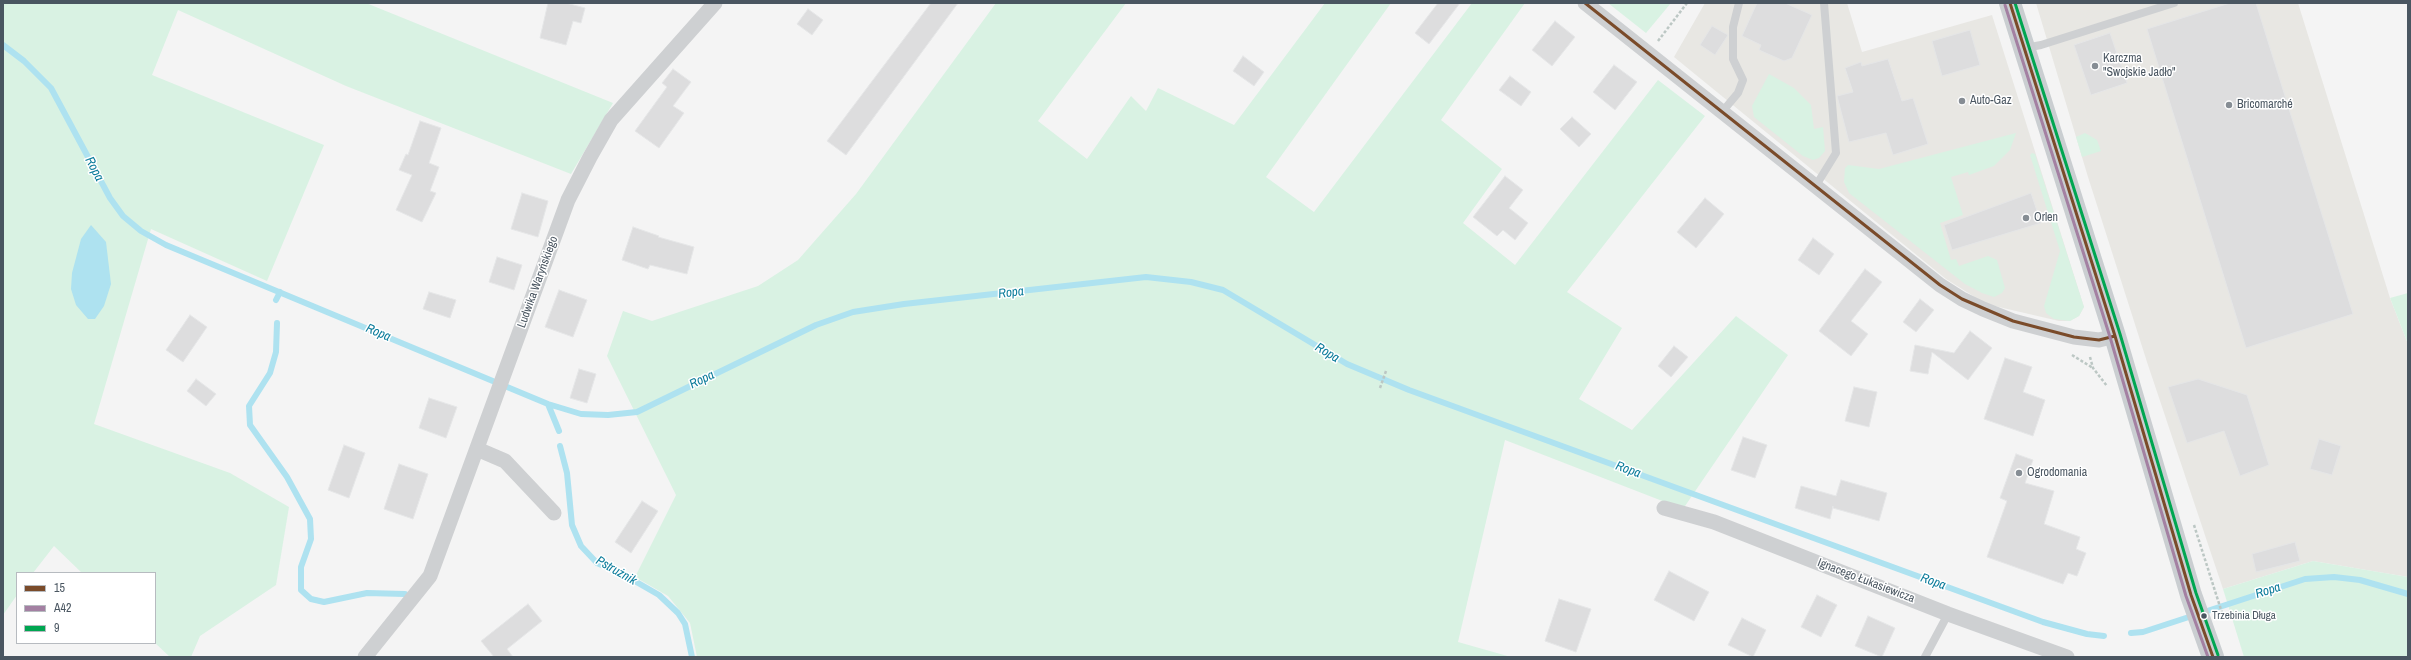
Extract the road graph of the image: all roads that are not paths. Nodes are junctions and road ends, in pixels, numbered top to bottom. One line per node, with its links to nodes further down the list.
1 (715, 3): 11 (street, Ludwika Waryńskiego)
2 (1585, 3): 8 (street)
3 (1739, 3): 8 (lane)
4 (1824, 3): 9 (lane)
5 (2010, 3): 7 (main road)
6 (2174, 3): 7 (lane)
7 (2024, 48): 10 (main road)
8 (1722, 112): 9 (street)
9 (1815, 187): 10 (street)
10 (2115, 336): 18 (main road)
11 (477, 449): 13 (street); 15 (street, Ludwika Waryńskiego)
12 (1664, 508): 14 (street, Ignacego Łukasiewicza)
13 (554, 513)
14 (1948, 614): 16 (lane); 17 (street, Ignacego Łukasiewicza)
15 (364, 657)
16 (1925, 657)
17 (2067, 657)
18 (2213, 657)

